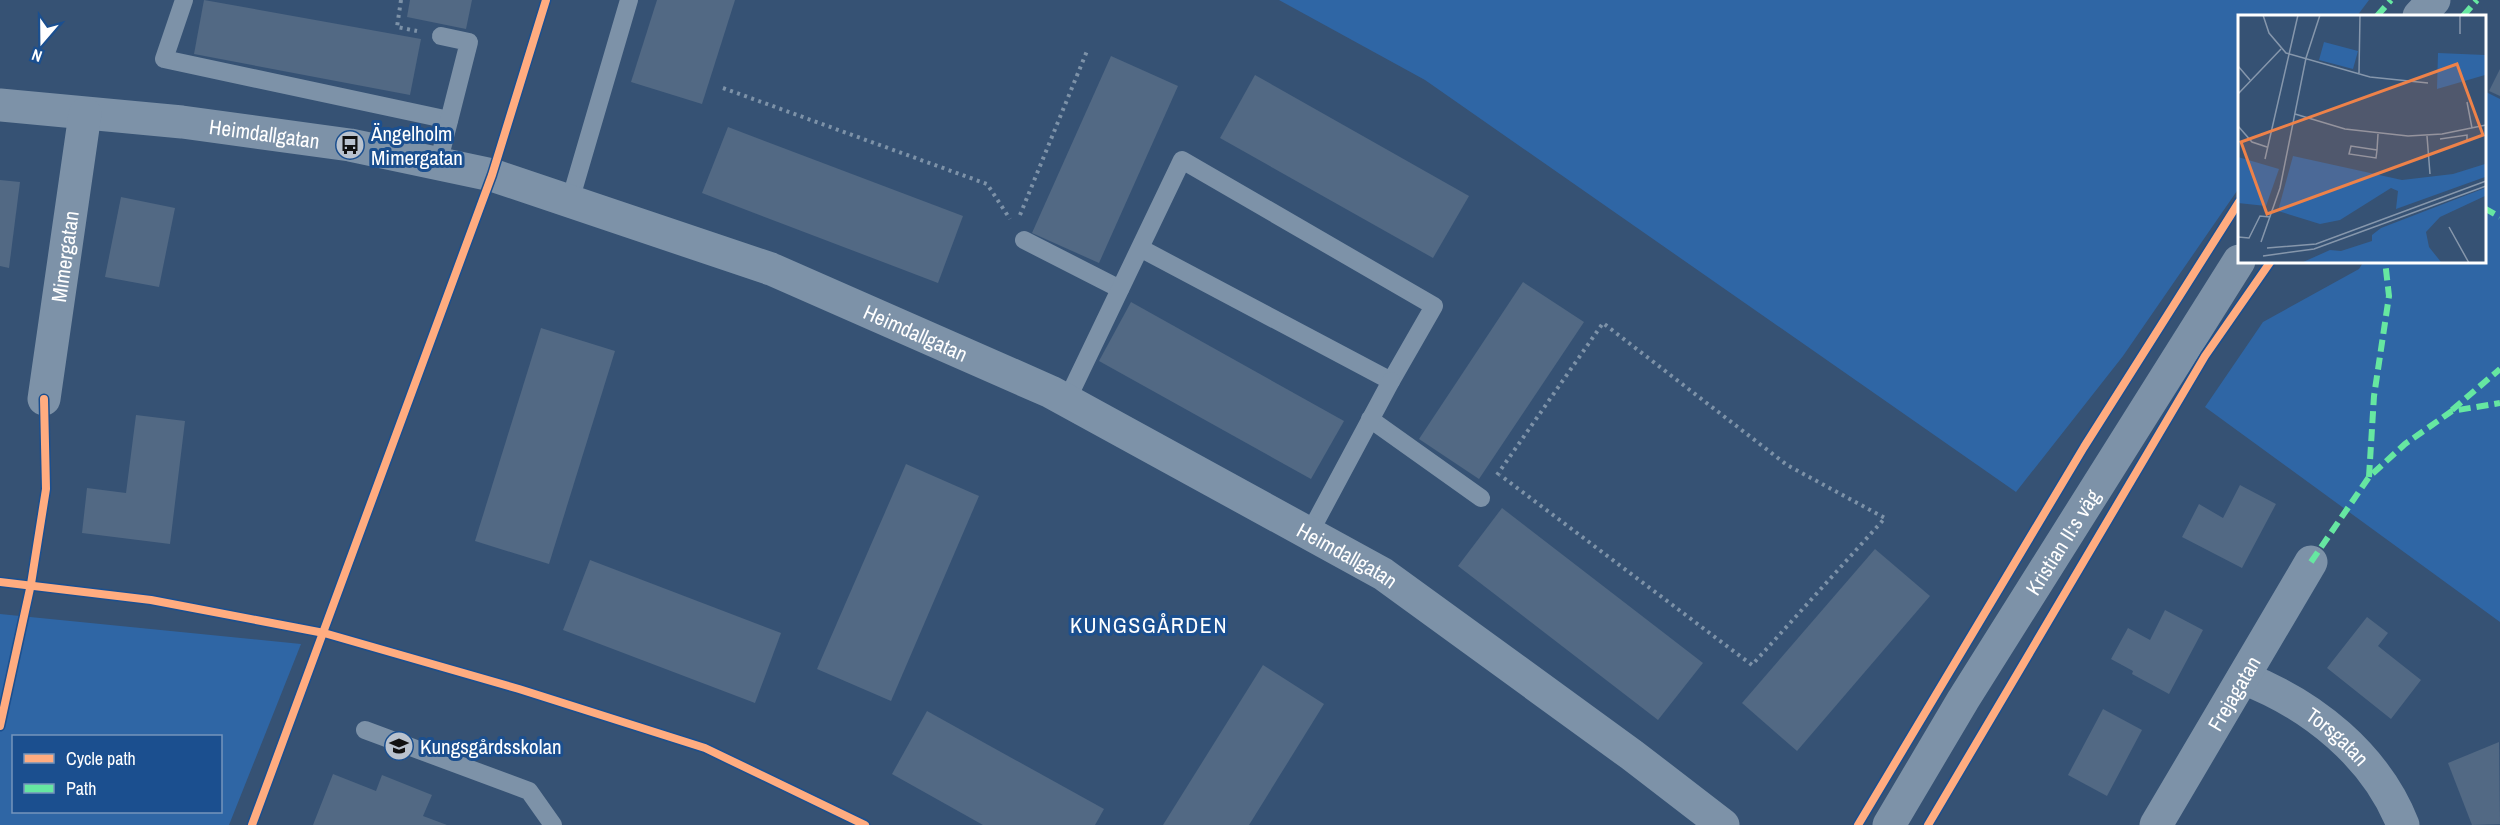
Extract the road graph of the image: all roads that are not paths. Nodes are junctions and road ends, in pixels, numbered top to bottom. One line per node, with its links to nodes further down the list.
1 (184, 0): 8 (lane)
2 (629, 0): 10 (lane)
3 (2434, 0): 4 (street)
4 (2420, 15)
5 (441, 36): 8 (lane)
6 (0, 105): 7 (street, Heimdallgatan)
7 (85, 114): 9 (street, Heimdallgatan); 16 (street, Mimergatan)
8 (449, 120): 9 (lane)
9 (438, 164): 10 (street, Heimdallgatan)
10 (570, 201): 17 (street, Heimdallgatan)
11 (1024, 240): 14 (lane)
12 (1140, 248): 14 (lane); 15 (lane); 15 (lane)
13 (2239, 262): 26 (street, Kristian II:s väg)
14 (1120, 289): 17 (lane)
15 (1390, 381): 18 (lane)
16 (44, 399)
17 (1066, 400): 20 (street, Heimdallgatan)
18 (1370, 419): 19 (lane); 20 (lane)
19 (1481, 498)
20 (1309, 534): 25 (street, Heimdallgatan)
21 (2311, 562): 22 (street, Frejagatan)
22 (2243, 678): 27 (street, Frejagatan); 28 (street, Torsgatan)
23 (365, 730): 24 (lane)
24 (553, 825)
25 (1723, 825)
26 (1889, 825)
27 (2156, 825)
28 (2403, 825)

